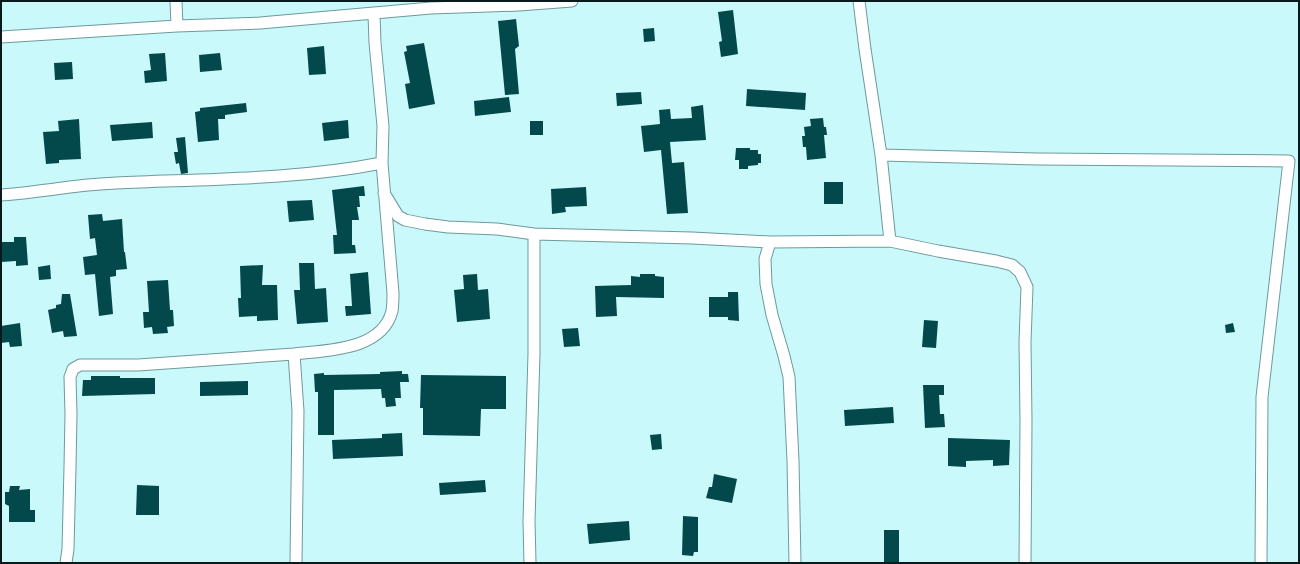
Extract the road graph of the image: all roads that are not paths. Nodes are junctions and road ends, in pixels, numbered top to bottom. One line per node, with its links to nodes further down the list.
1 (176, 1): 5 (street)
2 (572, 1): 4 (street)
3 (859, 1): 7 (street)
4 (374, 14): 5 (street); 8 (street)
5 (177, 26): 6 (street)
6 (1, 37)
7 (881, 155): 12 (street); 20 (street)
8 (382, 163): 9 (street); 10 (street)
9 (384, 193): 11 (street); 14 (street)
10 (1, 195)
11 (534, 234): 13 (street); 17 (street)
12 (890, 241): 13 (street); 19 (street)
13 (770, 242): 18 (street)
14 (294, 354): 15 (street); 16 (street)
15 (66, 563)
16 (296, 563)
17 (530, 563)
18 (795, 563)
19 (1025, 563)
20 (1261, 563)

